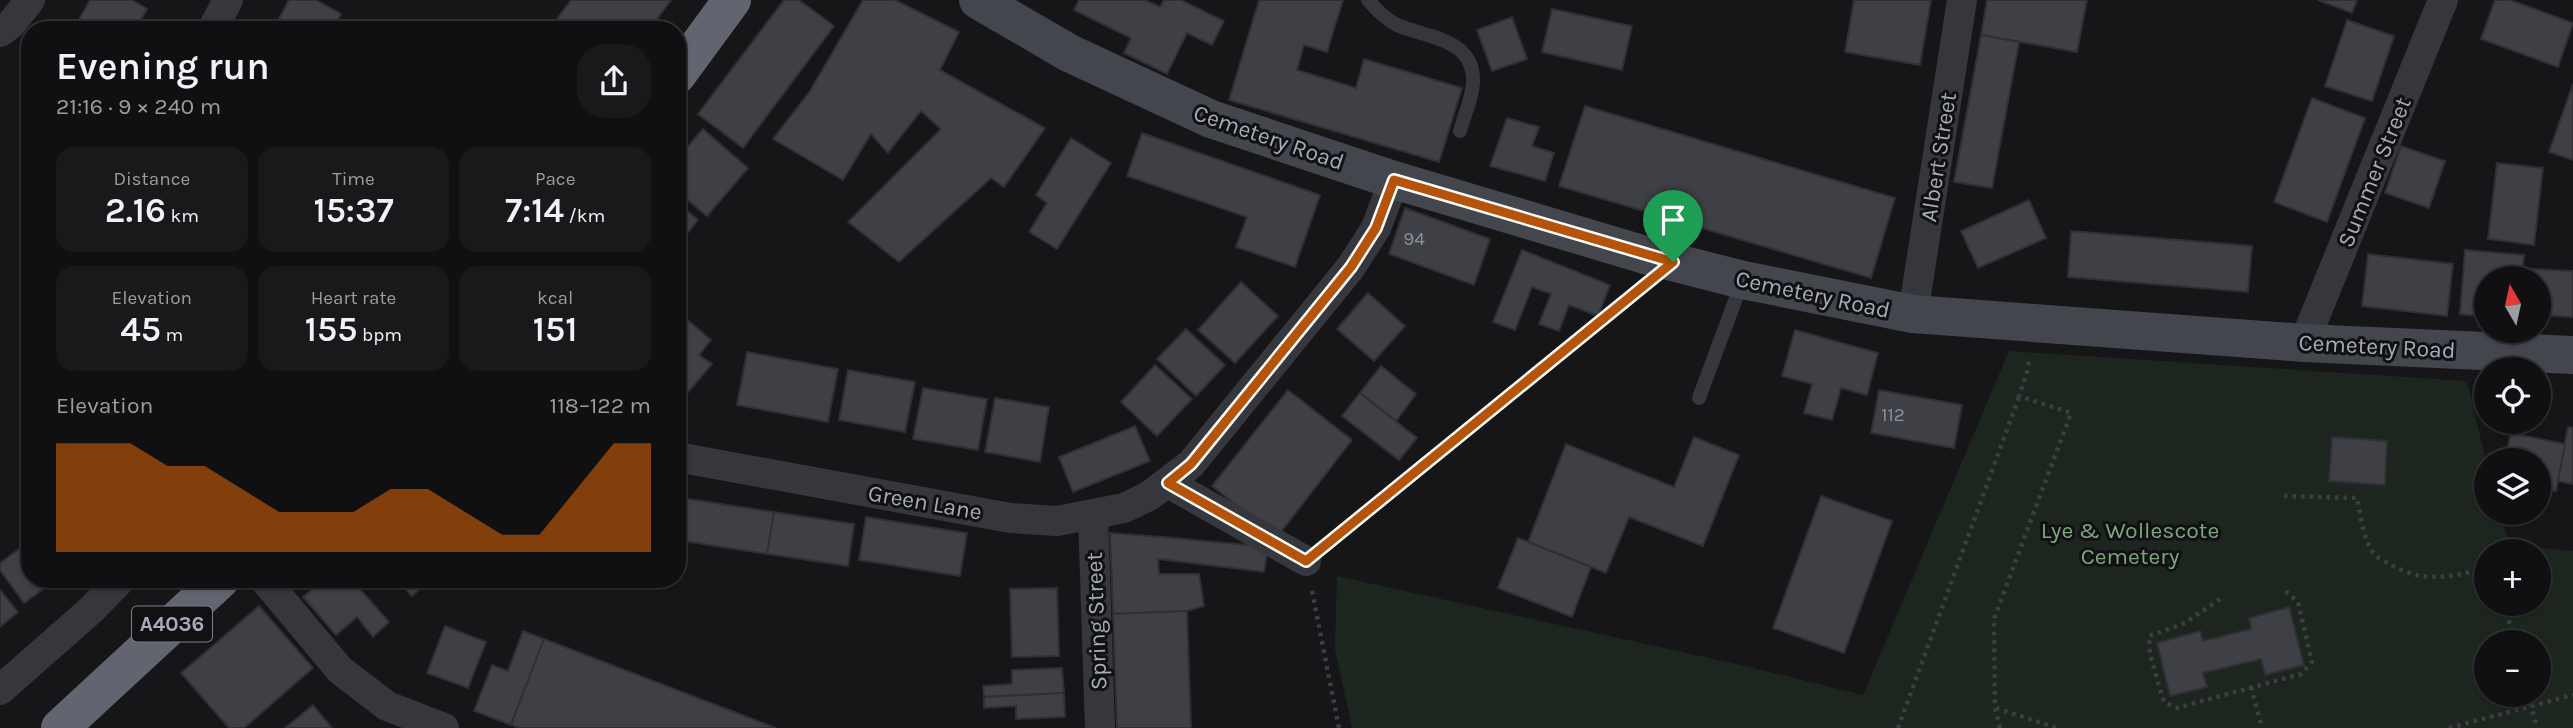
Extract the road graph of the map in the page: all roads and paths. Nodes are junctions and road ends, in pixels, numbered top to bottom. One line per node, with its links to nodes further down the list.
1 (30, 0): 9 (street)
2 (228, 0): 8 (street)
3 (732, 0): 10 (highway)
4 (978, 0): 12 (street, Cemetery Road)
5 (1368, 0): 11 (lane)
6 (1962, 0): 15 (street, Albert Street)
7 (2443, 0): 16 (street, Summer Street)
8 (217, 21)
9 (0, 32)
10 (686, 63)
11 (1460, 131)
12 (1394, 180): 13 (street, Cemetery Road); 22 (street, Green Lane)
13 (1673, 262): 14 (street, Cemetery Road); 25 (path)
14 (1743, 280): 15 (street, Cemetery Road); 20 (lane)
15 (1913, 314): 16 (street, Cemetery Road)
16 (2304, 343): 18 (street, Cemetery Road)
17 (2029, 349): 19 (path)
18 (2573, 355)
19 (2019, 396): 38 (path); 43 (path)
20 (1699, 398)
21 (686, 459): 24 (street, Green Lane)
22 (1168, 483): 24 (street, Green Lane); 25 (street)
23 (2284, 496): 26 (path)
24 (1093, 515): 41 (street, Spring Street)
25 (1306, 561): 42 (path)
26 (2474, 571)
27 (112, 588): 33 (street)
28 (211, 588): 39 (highway, A4036)
29 (272, 588): 40 (street)
30 (2283, 589): 32 (path)
31 (2220, 599): 32 (path)
32 (2251, 687): 46 (path)
33 (0, 690)
34 (2573, 695): 35 (path)
35 (2551, 701)
36 (2528, 707): 47 (path)
37 (2532, 707): 48 (path)
38 (1995, 708): 44 (path); 45 (path)
39 (60, 728)
40 (444, 728)
41 (1100, 728)
42 (1339, 728)
43 (1898, 728)
44 (2000, 728)
45 (2057, 728)
46 (2262, 728)
47 (2449, 728)
48 (2537, 728)

